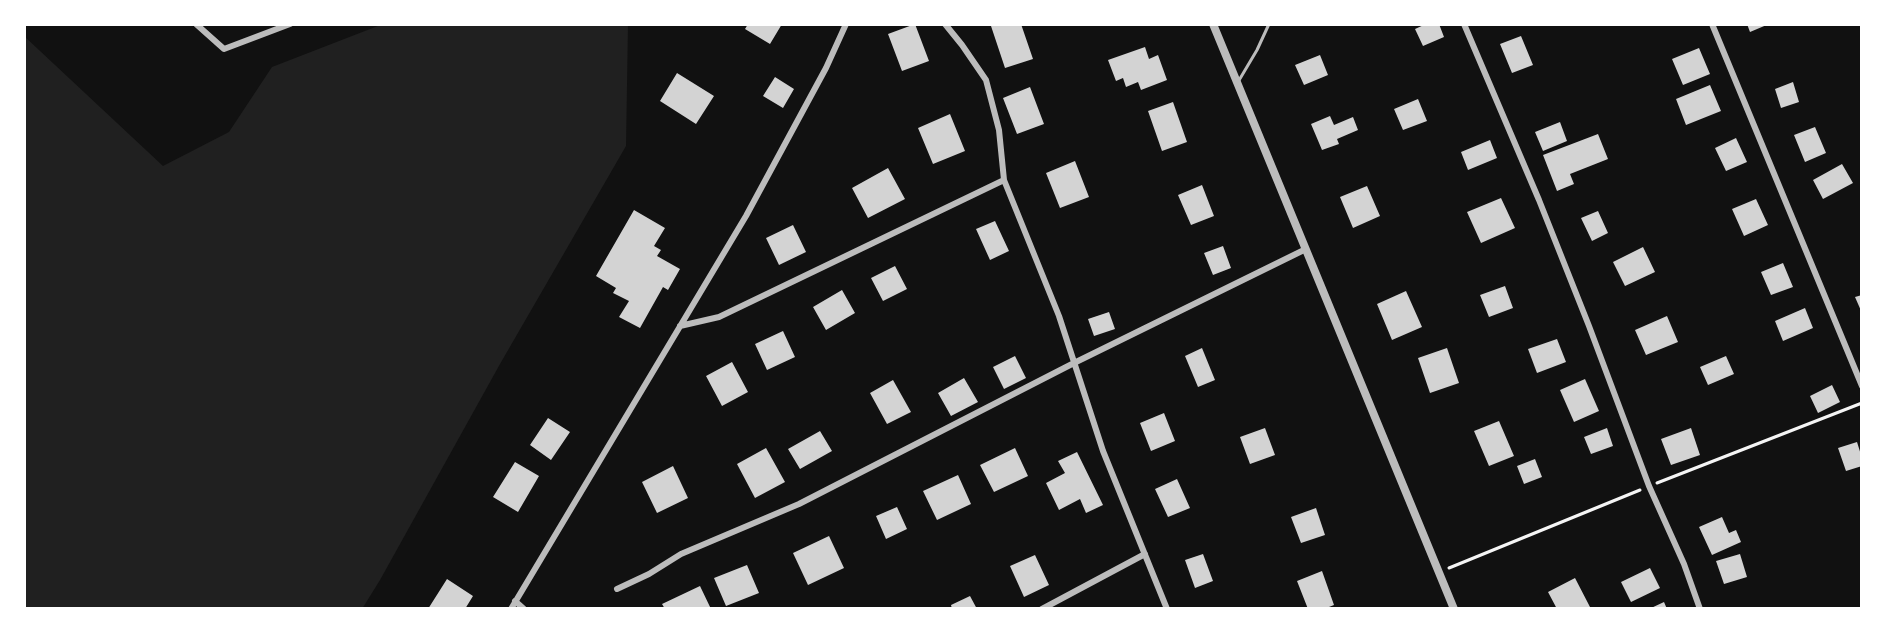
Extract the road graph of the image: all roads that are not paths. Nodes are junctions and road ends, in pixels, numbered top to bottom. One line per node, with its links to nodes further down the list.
1 (196, 24): 2 (street)
2 (290, 24)
3 (846, 24): 12 (street)
4 (945, 24): 10 (street)
5 (1213, 24): 9 (street)
6 (1269, 24): 9 (lane)
7 (1464, 24): 23 (street)
8 (1712, 24): 14 (street)
9 (1238, 84): 11 (street)
10 (1004, 180): 12 (street); 13 (street)
11 (1306, 249): 13 (street); 22 (street)
12 (680, 326): 17 (street)
13 (1074, 363): 15 (street); 16 (street)
14 (1862, 386)
15 (1146, 554): 20 (street); 21 (street)
16 (616, 589)
17 (515, 601): 18 (street); 19 (street)
18 (511, 609)
19 (524, 609)
20 (1042, 609)
21 (1167, 609)
22 (1454, 609)
23 (1700, 609)

